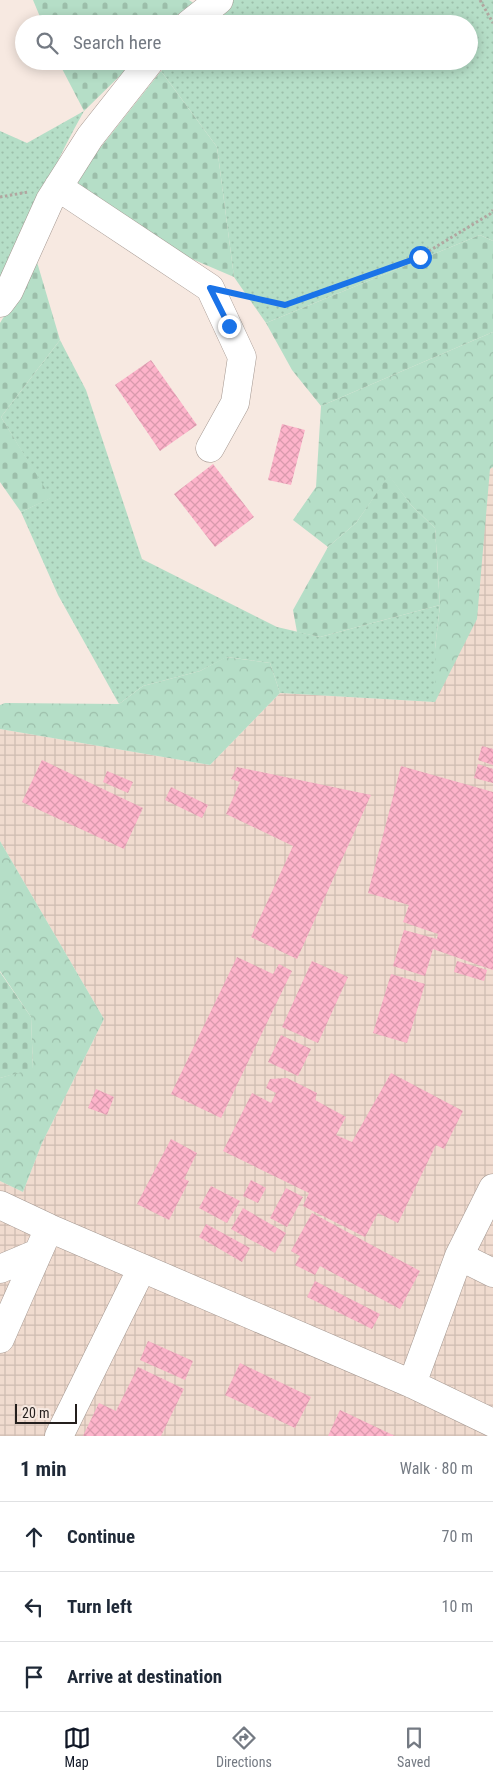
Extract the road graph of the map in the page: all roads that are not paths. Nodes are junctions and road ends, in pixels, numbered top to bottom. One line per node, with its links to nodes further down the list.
1 (219, 0): 2 (street)
2 (200, 15)
3 (143, 70): 4 (street)
4 (58, 186): 5 (street); 6 (street)
5 (0, 303)
6 (210, 448)
7 (493, 1188): 11 (street)
8 (0, 1205): 9 (street)
9 (49, 1228): 10 (street); 12 (street)
10 (38, 1253): 13 (street); 15 (street)
11 (459, 1256): 14 (street); 16 (street)
12 (142, 1268): 16 (street); 18 (street)
13 (0, 1269)
14 (493, 1272)
15 (0, 1339)
16 (412, 1384): 17 (street)
17 (493, 1423)
18 (59, 1436)

